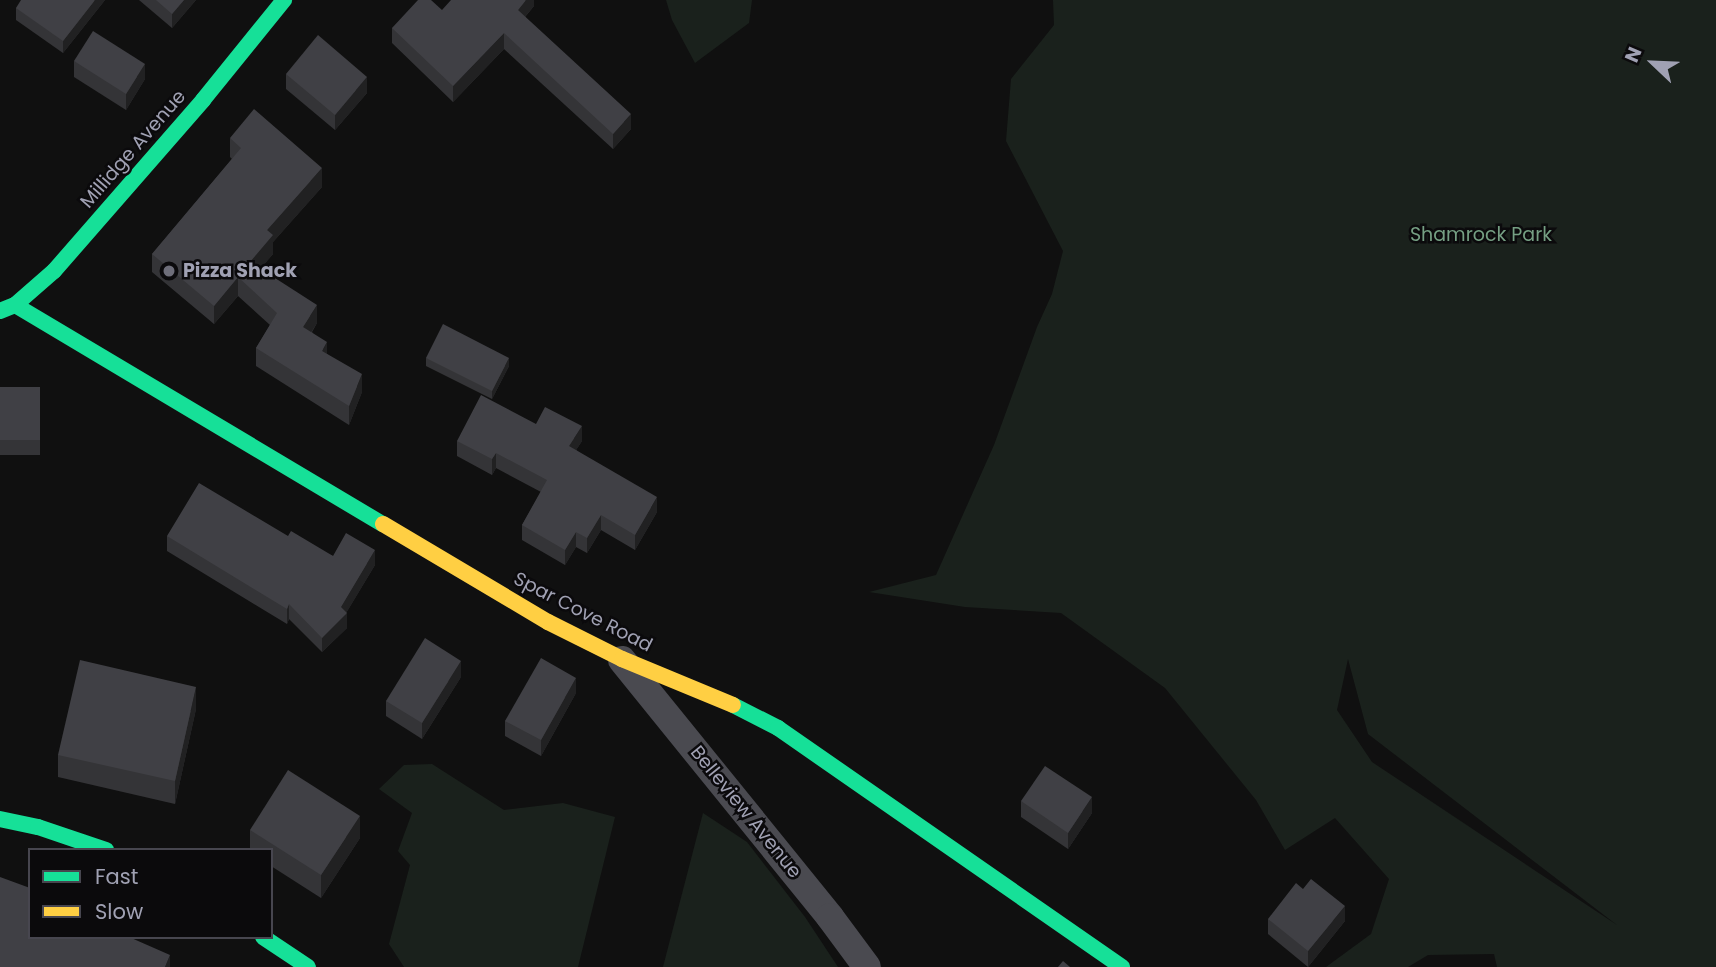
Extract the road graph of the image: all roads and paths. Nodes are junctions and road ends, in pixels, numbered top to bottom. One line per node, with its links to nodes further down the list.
1 (284, 0): 2 (street, Millidge Avenue)
2 (8, 308): 3 (street, Spar Cove Road)
3 (622, 659): 8 (street, Belleview Avenue); 9 (street, Spar Cove Road)
4 (0, 819): 5 (street)
5 (101, 848)
6 (266, 939): 7 (street)
7 (308, 967)
8 (867, 967)
9 (1122, 967)

